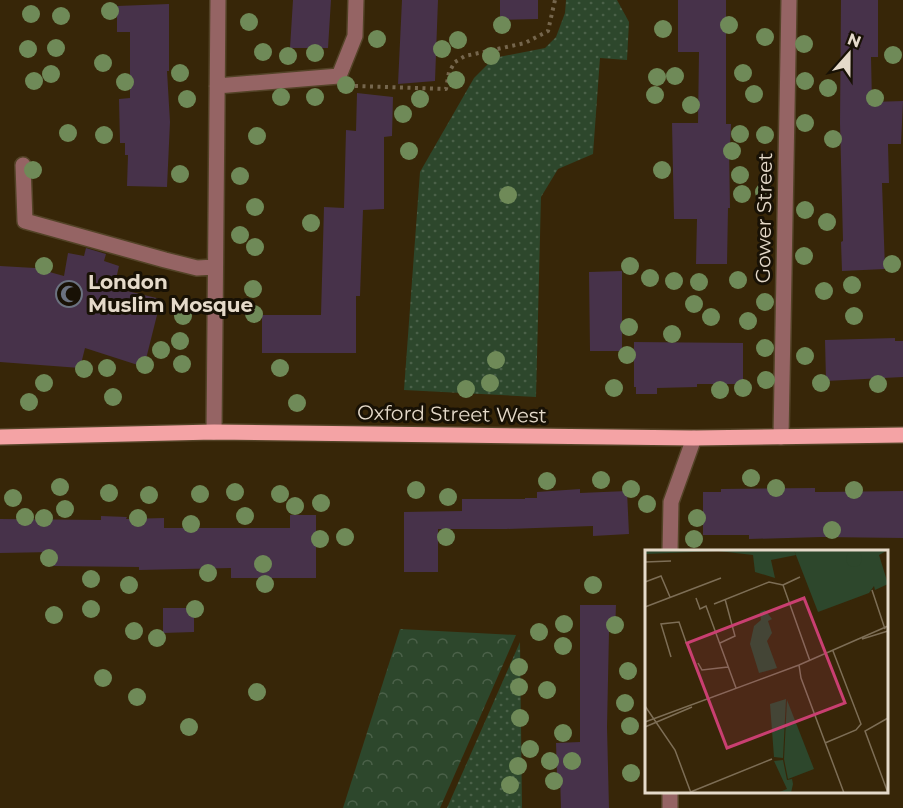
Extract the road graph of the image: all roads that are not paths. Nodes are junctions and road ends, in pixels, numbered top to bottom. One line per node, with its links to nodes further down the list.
1 (218, 0): 4 (street)
2 (356, 0): 4 (street)
3 (789, 0): 10 (street, Gower Street)
4 (217, 86): 6 (street)
5 (23, 165): 6 (street)
6 (215, 267): 7 (street)
7 (214, 432): 9 (main road, Oxford Street West); 11 (main road, Oxford Street West)
8 (903, 435): 10 (main road, Oxford Street West)
9 (0, 437)
10 (781, 437): 11 (main road, Oxford Street West)
11 (694, 438): 12 (street)
12 (670, 550)

